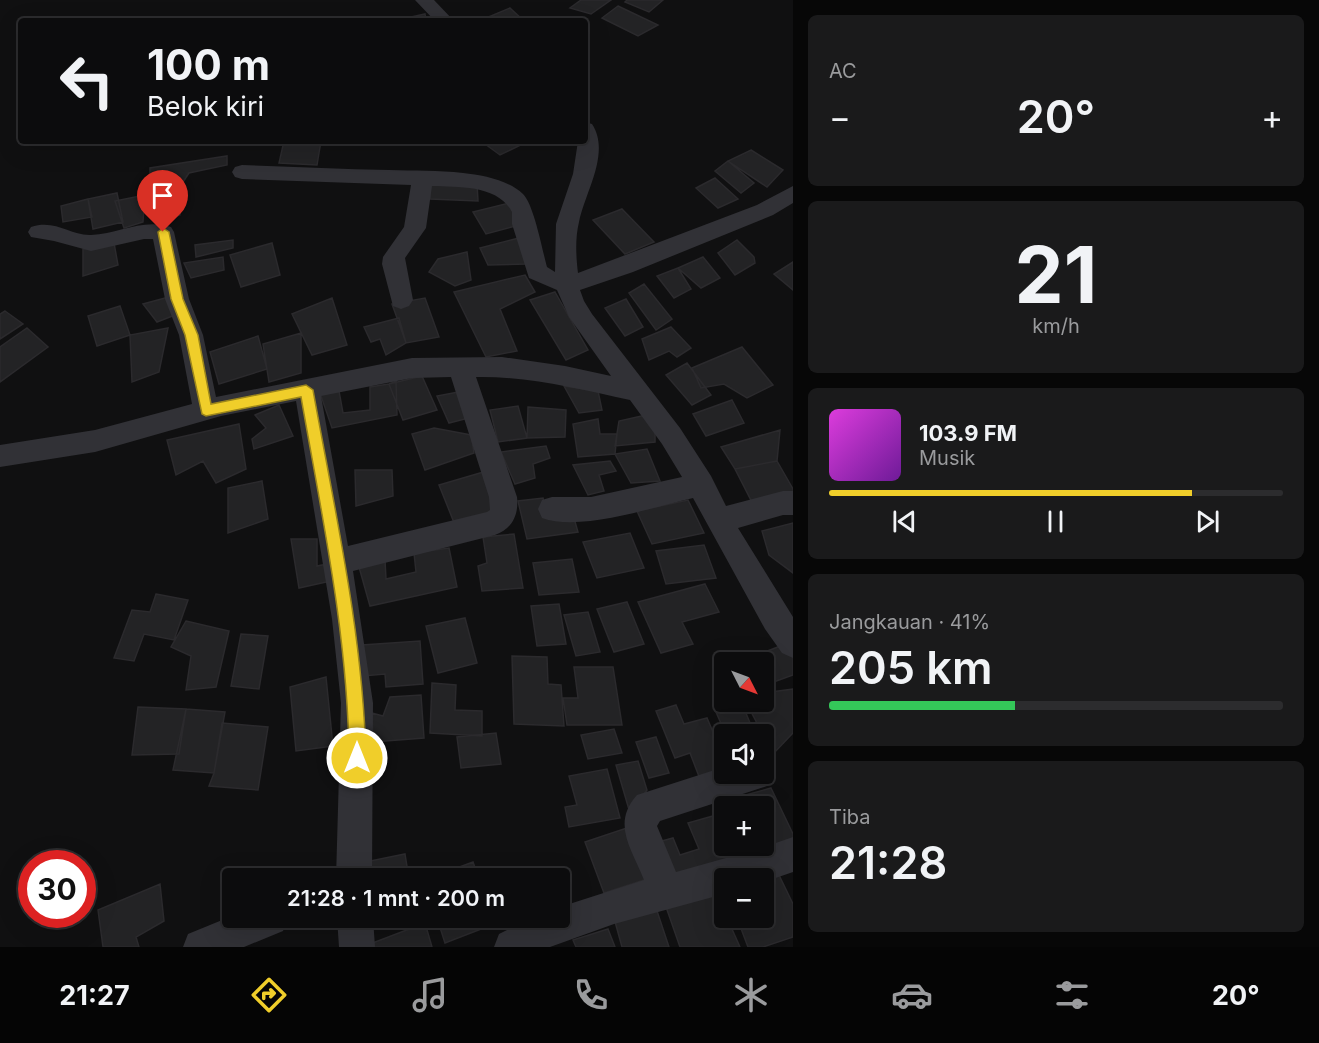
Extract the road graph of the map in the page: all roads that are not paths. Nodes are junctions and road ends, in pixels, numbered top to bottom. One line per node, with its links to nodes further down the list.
1 (424, 0): 2 (street)
2 (442, 18)
3 (588, 135): 8 (street)
4 (242, 172): 5 (street)
5 (423, 178): 8 (street); 9 (street)
6 (792, 193): 8 (street)
7 (39, 232): 13 (street)
8 (569, 285): 12 (street)
9 (401, 300)
10 (460, 367): 11 (street); 12 (street); 19 (street)
11 (306, 390): 13 (street); 19 (street)
12 (640, 392): 15 (street)
13 (206, 410): 14 (street)
14 (0, 456)
15 (701, 484): 17 (street); 18 (street)
16 (792, 503): 18 (street)
17 (552, 509)
18 (721, 520): 20 (street)
19 (337, 562): 23 (street)
20 (792, 643)
21 (722, 784): 24 (street)
22 (792, 854): 24 (street)
23 (354, 868)
24 (667, 892): 29 (street)
25 (246, 928): 27 (street)
26 (356, 928): 28 (street)
27 (201, 947)
28 (357, 947)
29 (512, 947)

